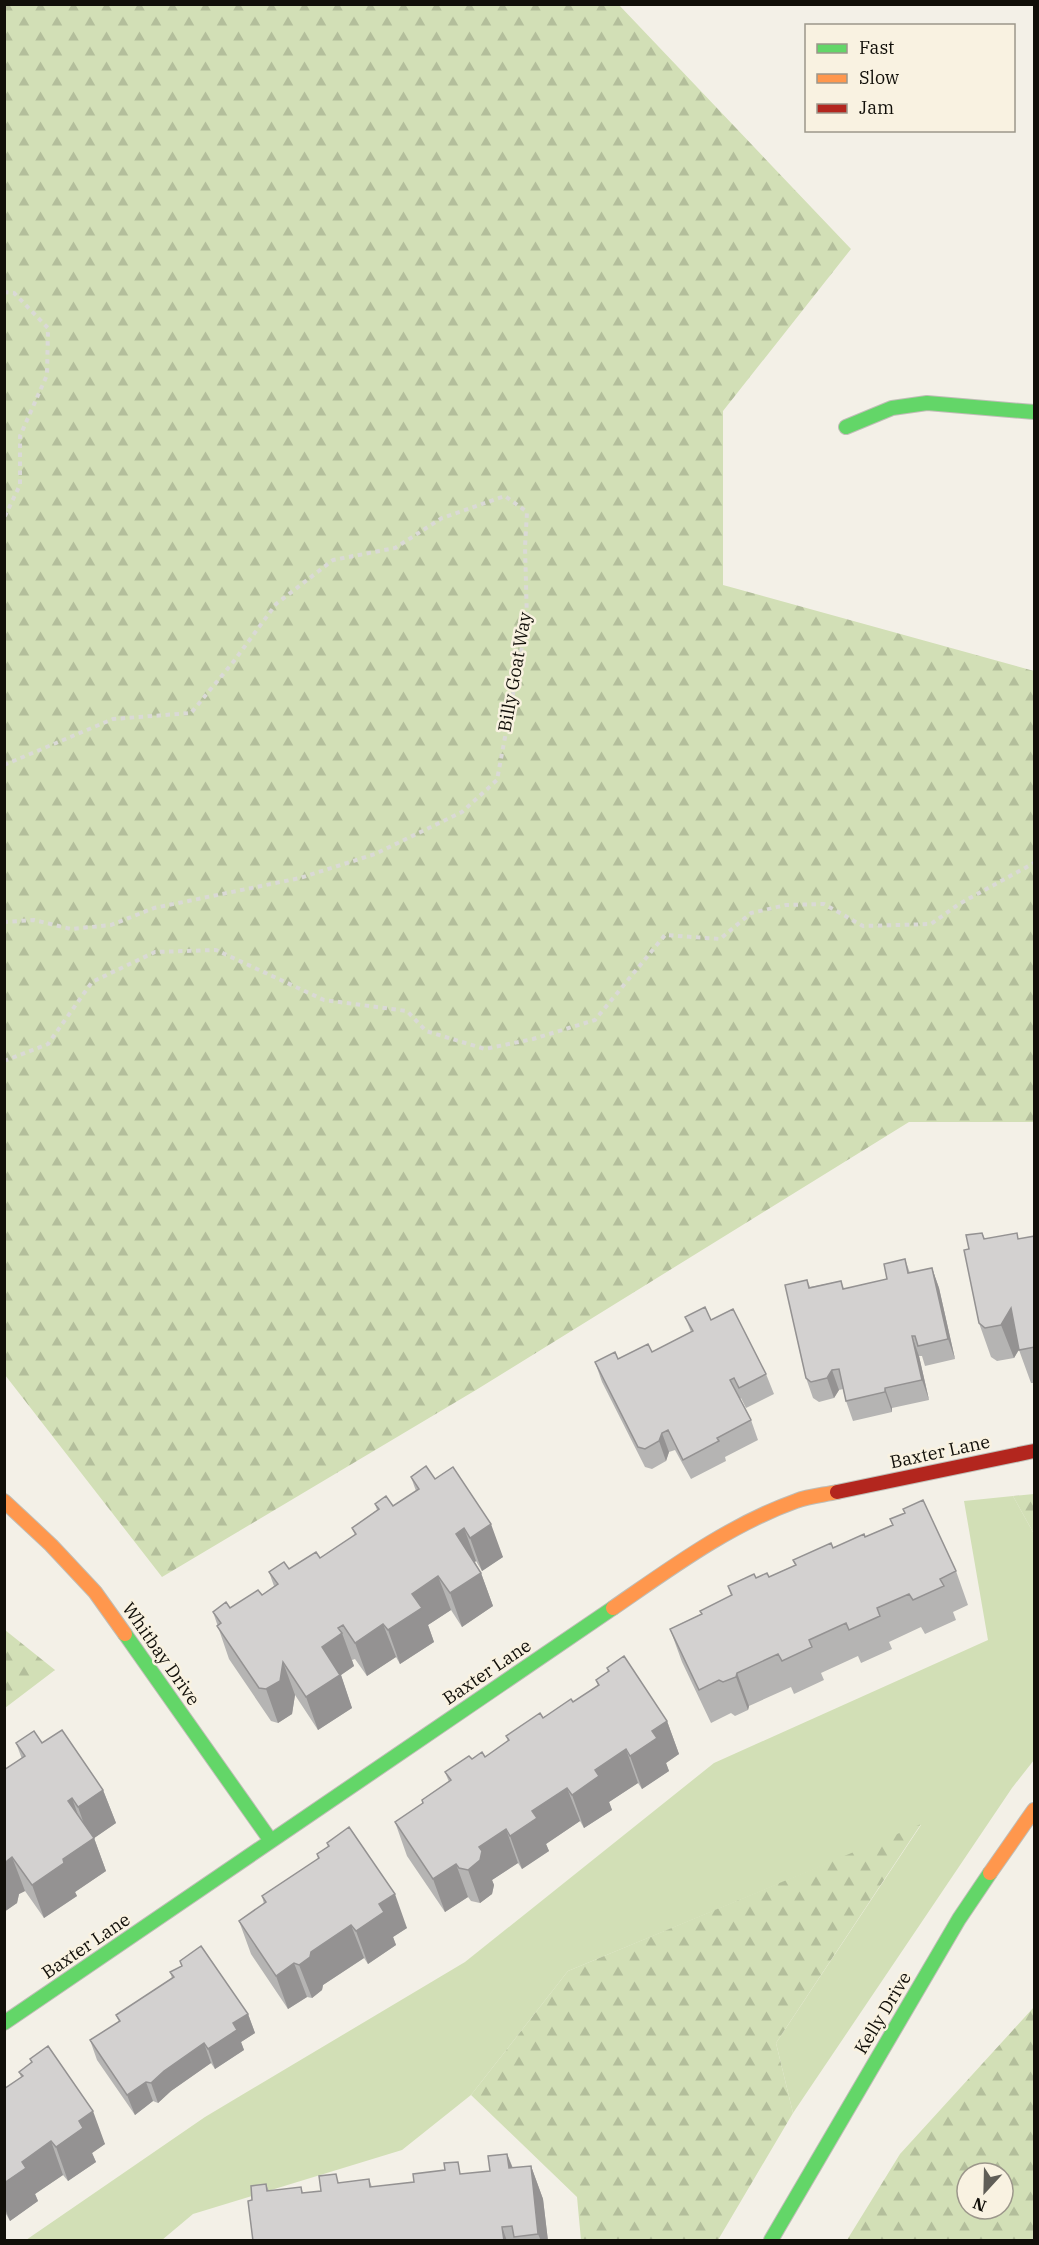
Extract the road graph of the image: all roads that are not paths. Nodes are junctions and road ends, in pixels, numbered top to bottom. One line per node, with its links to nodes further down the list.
1 (1035, 412): 2 (street)
2 (846, 427)
3 (1035, 1451): 6 (street, Baxter Lane)
4 (4, 1501): 6 (street, Whitbay Drive)
5 (1035, 1810): 8 (street, Kelly Drive)
6 (271, 1841): 7 (street, Baxter Lane)
7 (4, 2023)
8 (771, 2241)

